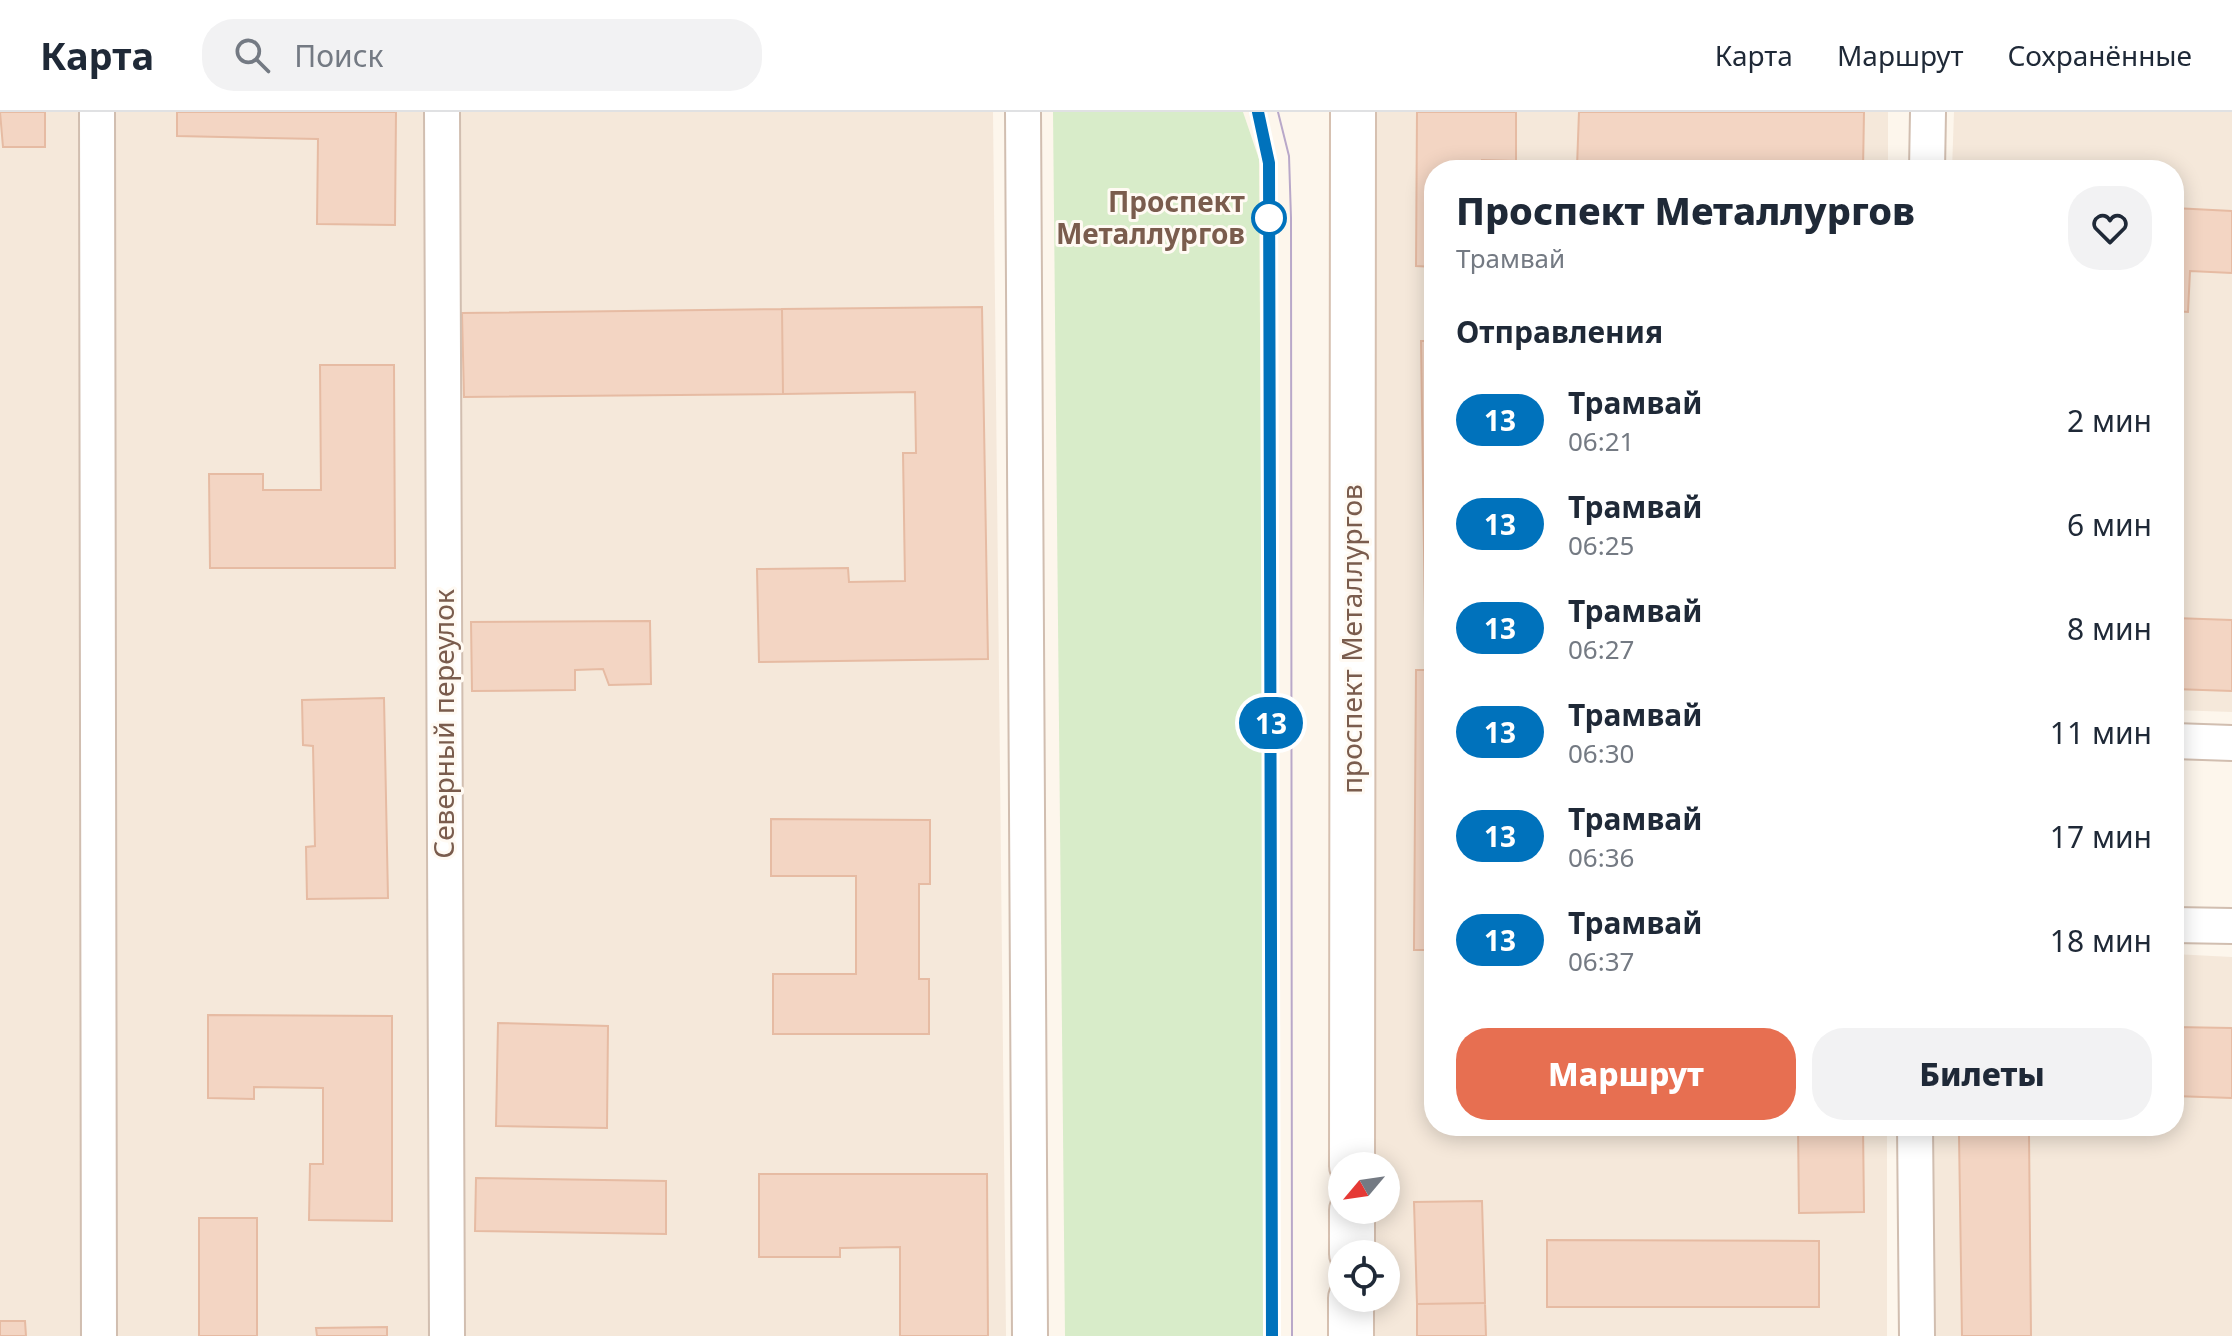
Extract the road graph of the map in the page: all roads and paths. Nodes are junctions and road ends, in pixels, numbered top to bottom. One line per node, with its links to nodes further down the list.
1 (97, 112): 14 (street)
2 (442, 112): 15 (street, Северный переулок)
3 (1023, 112): 16 (street)
4 (1353, 112): 12 (main road, проспект Металлургов)
5 (1928, 112): 6 (street)
6 (1927, 160)
7 (2184, 741): 8 (street)
8 (2232, 743)
9 (2184, 925): 10 (street)
10 (2232, 926)
11 (1915, 1136): 18 (street)
12 (1352, 1152)
13 (1351, 1312): 17 (main road)
14 (99, 1336)
15 (447, 1336)
16 (1030, 1336)
17 (1351, 1336)
18 (1917, 1336)

